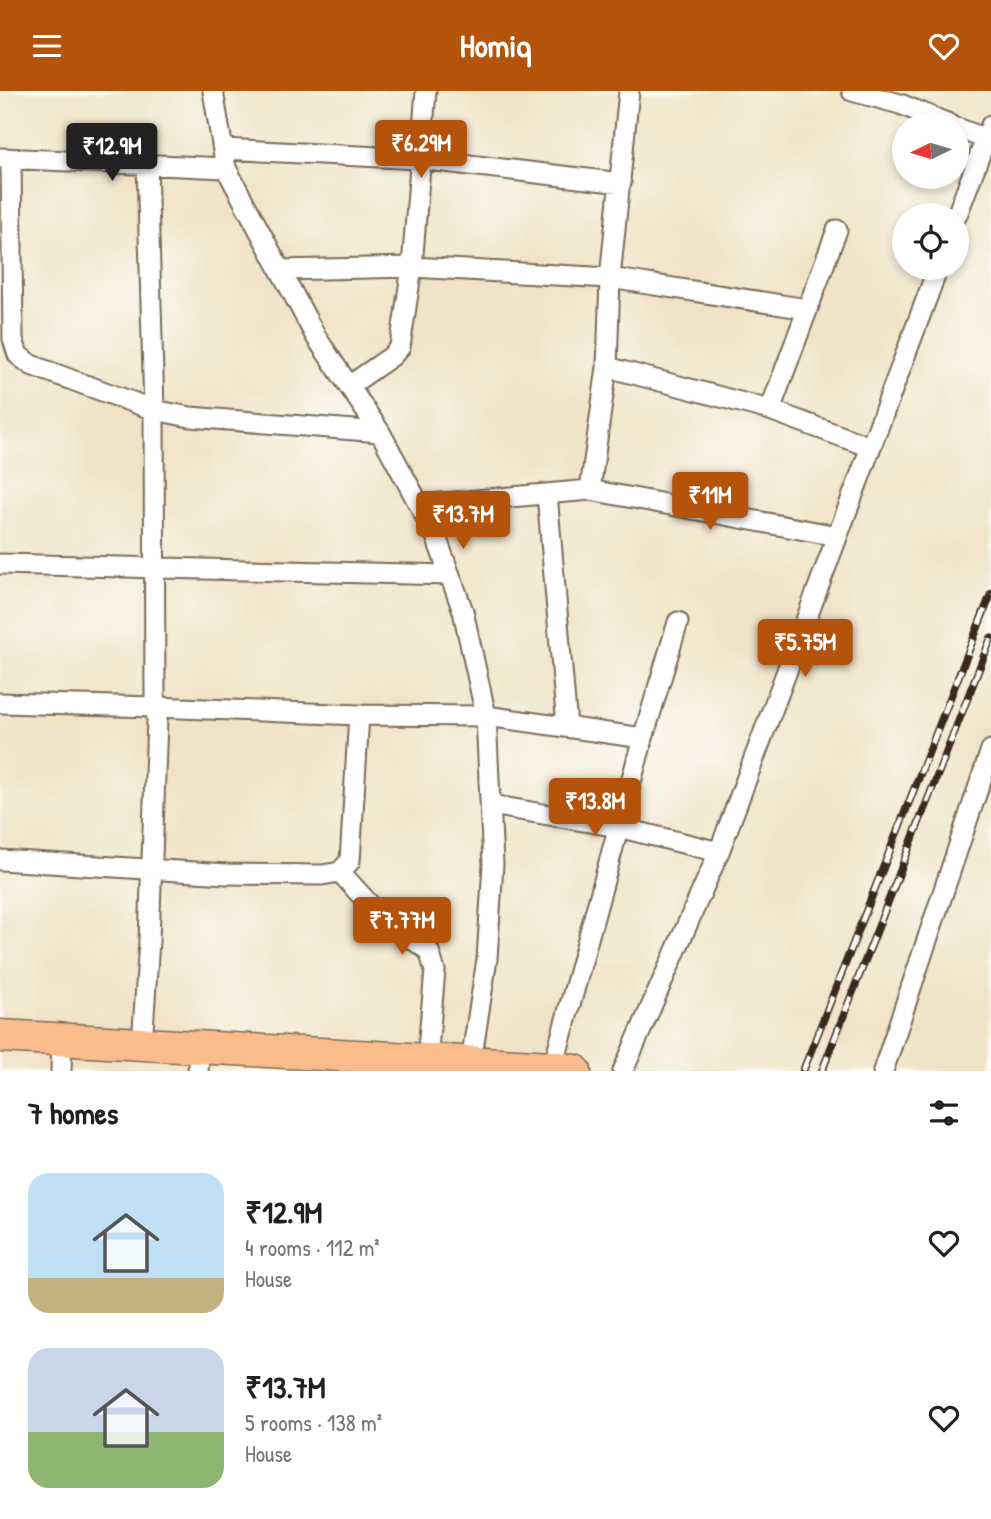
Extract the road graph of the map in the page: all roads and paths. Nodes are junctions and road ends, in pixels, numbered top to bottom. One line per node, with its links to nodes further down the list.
1 (213, 91): 10 (street)
2 (426, 91): 11 (street)
3 (629, 91): 13 (street)
4 (852, 91): 5 (street)
5 (902, 98): 6 (street)
6 (927, 112)
7 (970, 130): 8 (street)
8 (988, 132): 14 (street)
9 (6, 158): 12 (street); 23 (street)
10 (224, 158): 11 (street); 12 (street); 17 (street)
11 (419, 159): 13 (street); 16 (street)
12 (147, 164): 23 (street)
13 (621, 183): 18 (street)
14 (961, 203)
15 (837, 230): 20 (street)
16 (412, 267): 17 (street); 18 (street); 22 (street)
17 (280, 269): 22 (street)
18 (610, 278): 20 (street); 21 (street)
19 (933, 280): 26 (street)
20 (807, 309): 24 (street)
21 (607, 367): 24 (street); 27 (street)
22 (349, 386): 25 (street)
23 (154, 410): 25 (street); 32 (street)
24 (770, 410): 26 (street)
25 (380, 432): 29 (street)
26 (870, 447): 30 (street)
27 (590, 490): 28 (street); 30 (street)
28 (547, 494): 29 (street); 39 (street)
29 (420, 505): 33 (street)
30 (837, 535): 44 (street)
31 (0, 564): 32 (street)
32 (153, 566): 33 (street); 36 (street)
33 (450, 575): 38 (street)
34 (678, 622): 40 (street)
35 (0, 703): 36 (street)
36 (155, 707): 37 (street); 46 (street)
37 (359, 715): 38 (street); 47 (street)
38 (486, 716): 39 (street); 42 (street)
39 (567, 727): 40 (street)
40 (643, 738): 43 (street)
41 (991, 750): 57 (street)
42 (491, 805): 43 (street); 53 (street)
43 (618, 827): 44 (street); 54 (street)
44 (719, 852): 56 (street)
45 (0, 860): 46 (street)
46 (151, 870): 47 (street); 50 (street)
47 (340, 872): 52 (street)
48 (0, 1036): 49 (main road)
49 (62, 1039): 50 (main road); 55 (street)
50 (142, 1044): 51 (main road)
51 (199, 1059): 52 (main road)
52 (427, 1060): 53 (main road)
53 (471, 1062): 54 (main road)
54 (564, 1069)
55 (61, 1071)
56 (623, 1071)
57 (883, 1071)

